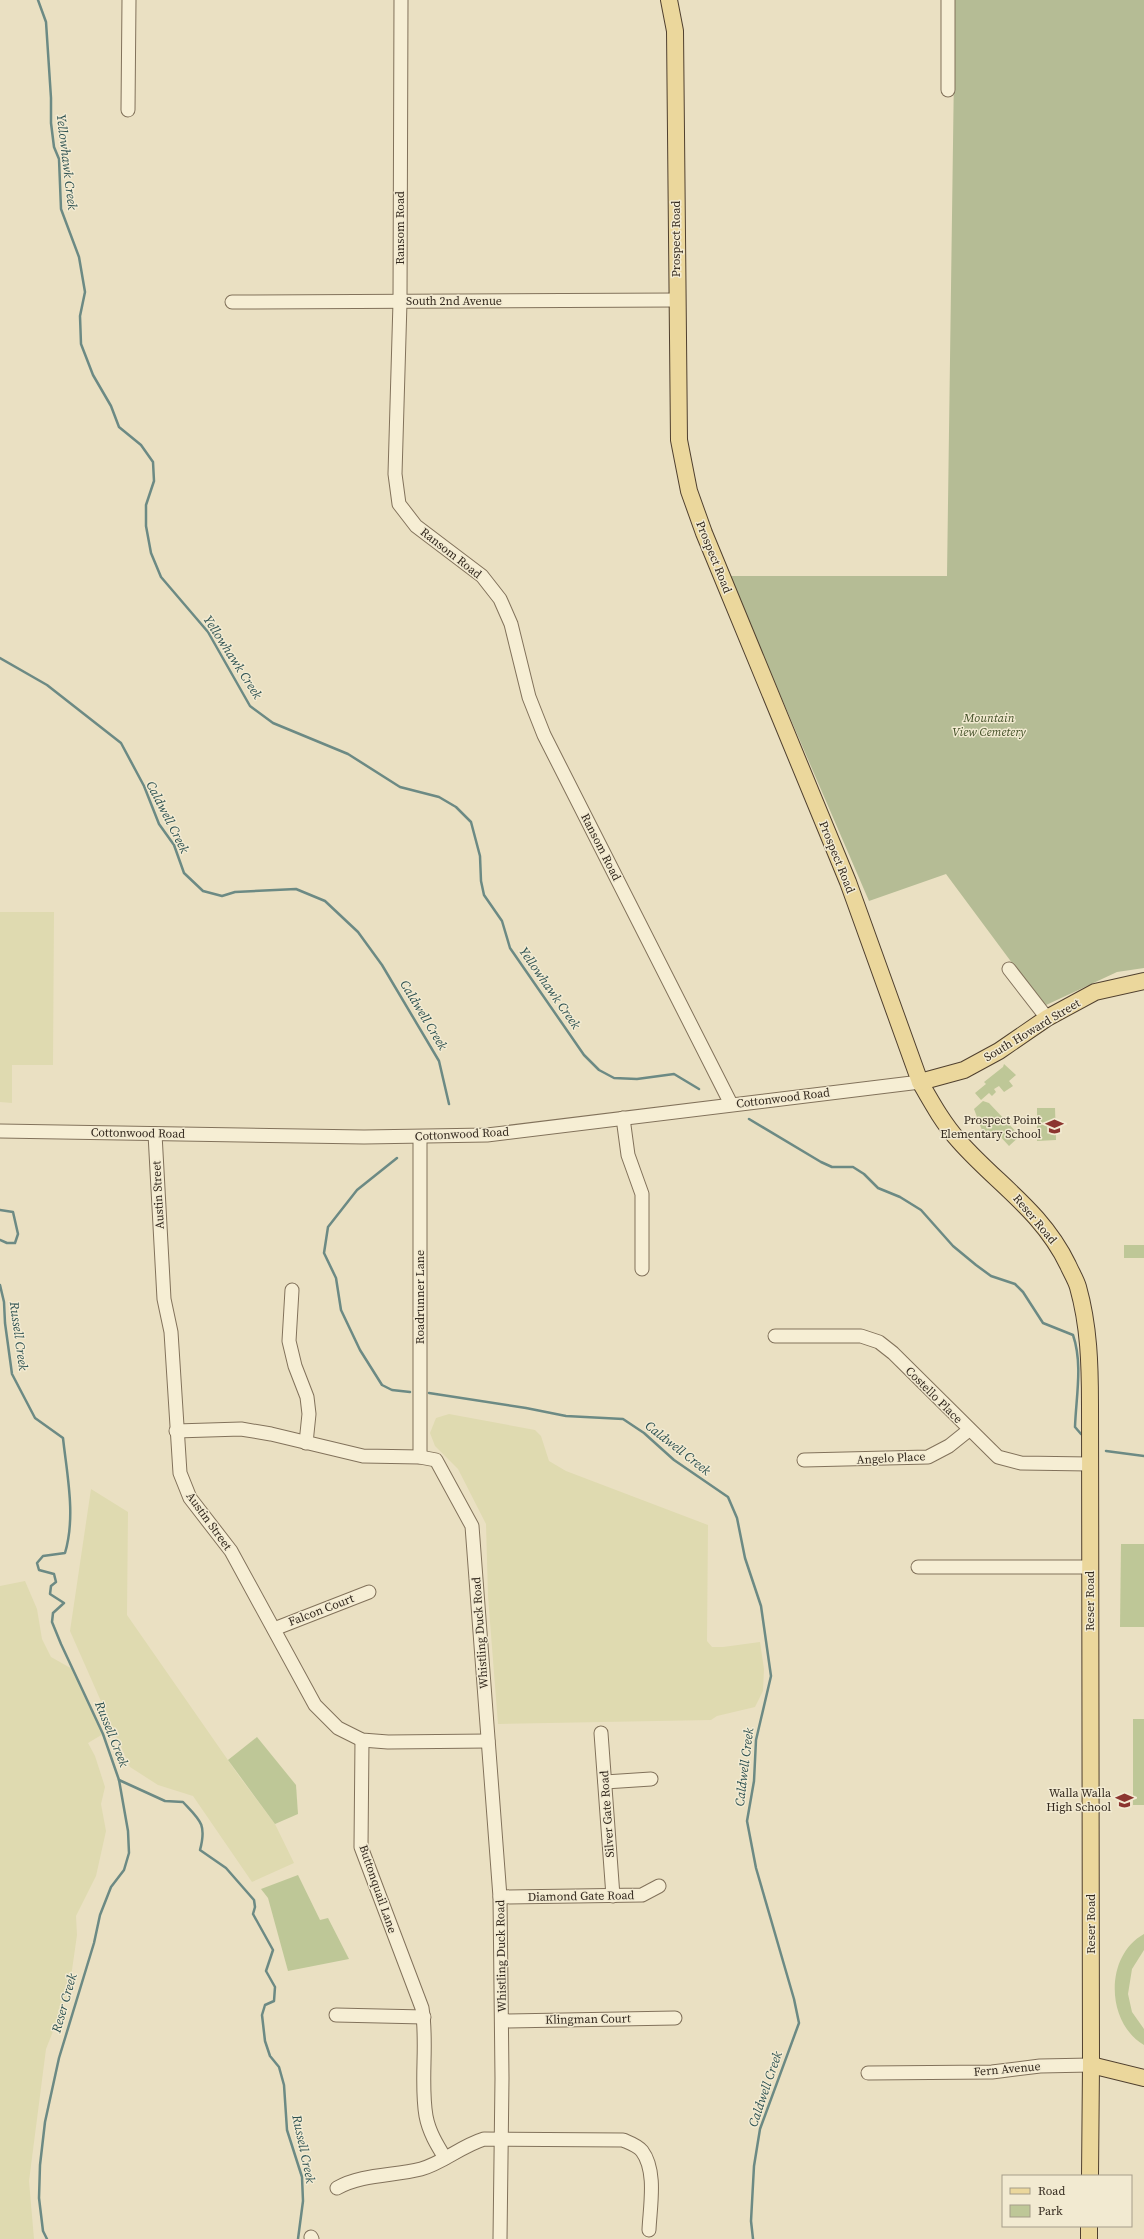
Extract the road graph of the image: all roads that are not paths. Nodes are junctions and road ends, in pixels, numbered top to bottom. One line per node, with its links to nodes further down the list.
1 (129, 0): 6 (street)
2 (401, 0): 9 (street, Ransom Road)
3 (669, 0): 7 (main road, Prospect Road)
4 (948, 0): 5 (street)
5 (948, 90)
6 (128, 110)
7 (677, 300): 9 (street, South 2nd Avenue); 13 (main road, Prospect Road)
8 (232, 302): 9 (street, South 2nd Avenue)
9 (400, 302): 14 (street, Ransom Road)
10 (1009, 969): 12 (street)
11 (1144, 981): 12 (main road, South Howard Street)
12 (1047, 1018): 13 (main road, South Howard Street)
13 (920, 1082): 14 (street, Cottonwood Road); 27 (main road, Reser Road)
14 (731, 1104): 15 (street, Cottonwood Road)
15 (622, 1118): 18 (street, Cottonwood Road); 19 (street)
16 (0, 1131): 17 (street, Cottonwood Road)
17 (155, 1134): 18 (street, Cottonwood Road); 23 (street, Austin Street)
18 (420, 1137): 25 (street, Roadrunner Lane)
19 (642, 1269)
20 (292, 1290): 24 (street)
21 (775, 1336): 22 (street, Costello Place)
22 (969, 1430): 26 (street, Angelo Place); 27 (street, Costello Place)
23 (176, 1431): 24 (street, Whistling Duck Road); 31 (street, Austin Street)
24 (306, 1443): 25 (street, Whistling Duck Road)
25 (420, 1457): 34 (street, Whistling Duck Road)
26 (804, 1460)
27 (1090, 1464): 29 (main road, Reser Road)
28 (918, 1567): 29 (street)
29 (1090, 1567): 44 (main road, Reser Road)
30 (369, 1592): 31 (street, Falcon Court)
31 (274, 1629): 33 (street, Austin Street)
32 (601, 1732): 36 (street, Silver Gate Road)
33 (362, 1740): 34 (street, Austin Street); 41 (street, Buttonquail Lane)
34 (488, 1741): 39 (street, Whistling Duck Road)
35 (651, 1779): 36 (street)
36 (605, 1782): 38 (street, Silver Gate Road)
37 (659, 1886): 38 (street, Diamond Gate Road)
38 (613, 1896): 39 (street, Diamond Gate Road)
39 (500, 1897): 43 (street, Whistling Duck Road)
40 (336, 2015): 41 (street)
41 (424, 2016): 48 (street, Buttonquail Lane)
42 (675, 2018): 43 (street, Klingman Court)
43 (502, 2021): 47 (street, Whistling Duck Road)
44 (1091, 2065): 45 (street, Fern Avenue); 46 (main road, Fern Avenue); 49 (main road, Reser Road)
45 (868, 2073)
46 (1144, 2078)
47 (501, 2138): 48 (street); 52 (street); 53 (street, Whistling Duck Road)
48 (445, 2158): 50 (street)
49 (1090, 2175)
50 (337, 2188)
51 (1089, 2227): 54 (main road)
52 (649, 2230)
53 (500, 2239)
54 (1088, 2239)

